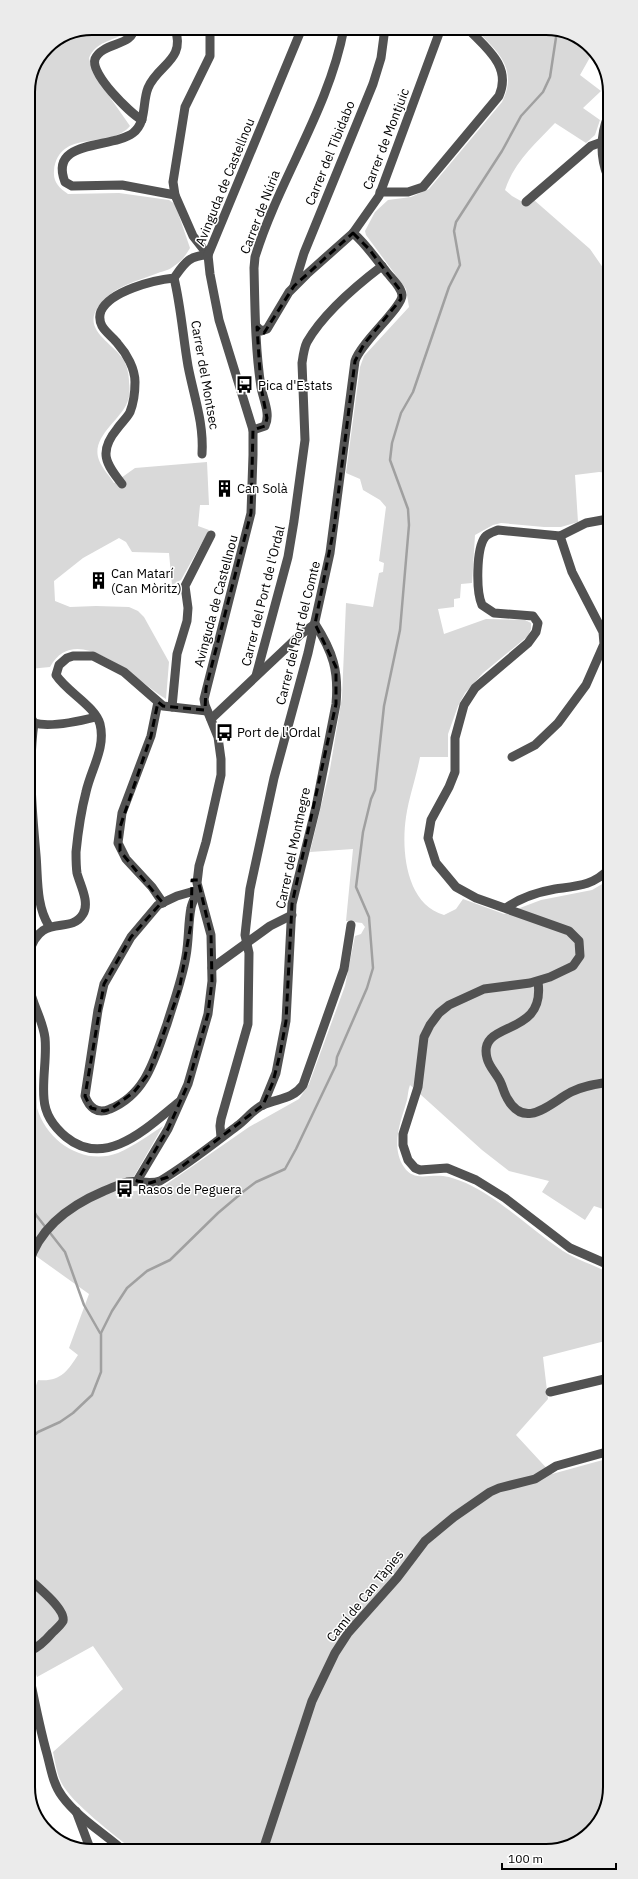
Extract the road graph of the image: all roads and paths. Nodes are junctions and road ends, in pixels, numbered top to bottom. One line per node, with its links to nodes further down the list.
1 (131, 35): 9 (street)
2 (177, 35): 9 (street)
3 (210, 35): 14 (street)
4 (299, 35): 17 (street, Avinguda de Castellnou)
5 (342, 35): 21 (street, Carrer de Núria)
6 (384, 35): 20 (street, Carrer del Tibidabo)
7 (438, 35): 13 (street, Carrer de Montjuic)
8 (473, 35): 13 (street)
9 (142, 120): 14 (street)
10 (603, 138): 11 (street)
11 (602, 142): 12 (street); 15 (street)
12 (603, 161)
13 (380, 192): 16 (street, Carrer de Montjuic)
14 (175, 195): 17 (street)
15 (526, 202)
16 (353, 233): 18 (street, Carrer del Port del Comte); 20 (street, Carrer de Montjuic)
17 (208, 255): 19 (street); 22 (street, Avinguda de Castellnou)
18 (382, 266): 28 (street, Carrer del Port del Comte); 31 (street, Carrer del Port de l'Ordal)
19 (174, 278): 23 (street, Carrer del Montsec); 24 (street)
20 (294, 286): 21 (street, Carrer de Montjuic)
21 (257, 327): 22 (street, Carrer de Núria)
22 (253, 430): 34 (street, Avinguda de Castellnou)
23 (202, 454)
24 (122, 484)
25 (603, 520): 27 (street)
26 (211, 535): 33 (street)
27 (560, 536): 29 (street); 42 (street)
28 (314, 624): 31 (street); 43 (street, Carrer del Montnegre); 47 (street, Carrer del Port del Comte)
29 (603, 632)
30 (603, 646): 37 (street)
31 (256, 677): 34 (street)
32 (158, 702): 33 (street); 35 (street); 41 (street)
33 (172, 707): 34 (street)
34 (209, 715): 40 (street, Avinguda de Castellnou)
35 (96, 717): 36 (street); 45 (street)
36 (35, 723)
37 (512, 757)
38 (35, 837): 45 (street)
39 (603, 874): 42 (street)
40 (198, 890): 41 (street); 41 (street); 48 (street, Avinguda de Castellnou)
41 (162, 903)
42 (506, 908): 49 (street)
43 (292, 915): 47 (street); 53 (street, Carrer del Montnegre)
44 (351, 925): 53 (street)
45 (49, 926): 46 (street)
46 (35, 938)
47 (246, 944): 48 (street); 54 (street, Carrer del Port del Comte)
48 (212, 968): 52 (street, Avinguda de Castellnou)
49 (538, 982): 51 (street); 57 (street)
50 (35, 1006): 52 (street)
51 (603, 1083)
52 (180, 1101): 55 (street, Avinguda de Castellnou)
53 (263, 1105): 54 (street)
54 (221, 1137): 55 (street)
55 (137, 1181): 56 (street)
56 (35, 1250)
57 (603, 1262)
58 (603, 1380): 59 (street)
59 (550, 1392)
60 (603, 1453): 67 (street, Camí de Can Tàpies)
61 (35, 1585): 62 (street)
62 (35, 1647)
63 (35, 1701): 64 (street)
64 (76, 1810): 65 (street); 66 (street)
65 (88, 1844)
66 (116, 1844)
67 (265, 1844)

